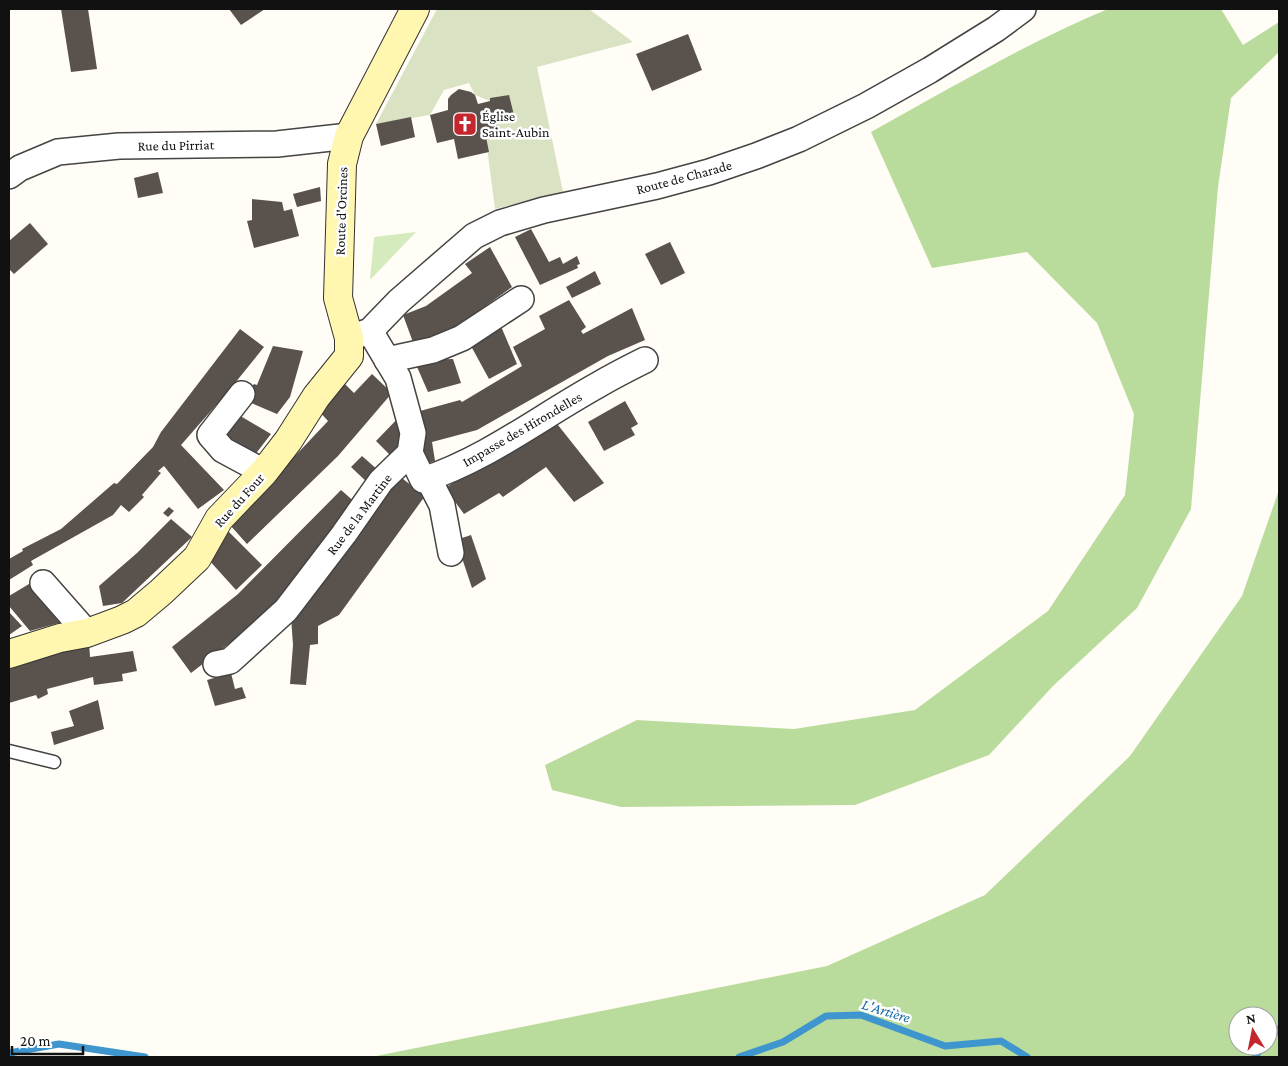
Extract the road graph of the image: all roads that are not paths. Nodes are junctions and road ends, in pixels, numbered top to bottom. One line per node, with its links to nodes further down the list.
1 (415, 9): 3 (main road, Route d'Orcines)
2 (1023, 9): 6 (street, Route de Charade)
3 (349, 136): 4 (street, Rue du Pirriat); 6 (main road, Route d'Orcines)
4 (9, 176)
5 (521, 299): 7 (street)
6 (360, 334): 7 (street); 11 (main road, Rue du Four)
7 (387, 360): 10 (street)
8 (645, 360): 12 (street, Impasse des Hirondelles)
9 (242, 394): 11 (street)
10 (410, 453): 12 (street); 17 (street, Rue de la Martine)
11 (264, 472): 15 (main road, Rue du Four)
12 (428, 478): 13 (street)
13 (451, 553)
14 (43, 583): 15 (street)
15 (87, 632): 16 (main road, Rue du Four)
16 (9, 654)
17 (216, 664)
18 (9, 751): 19 (lane)
19 (54, 762)

